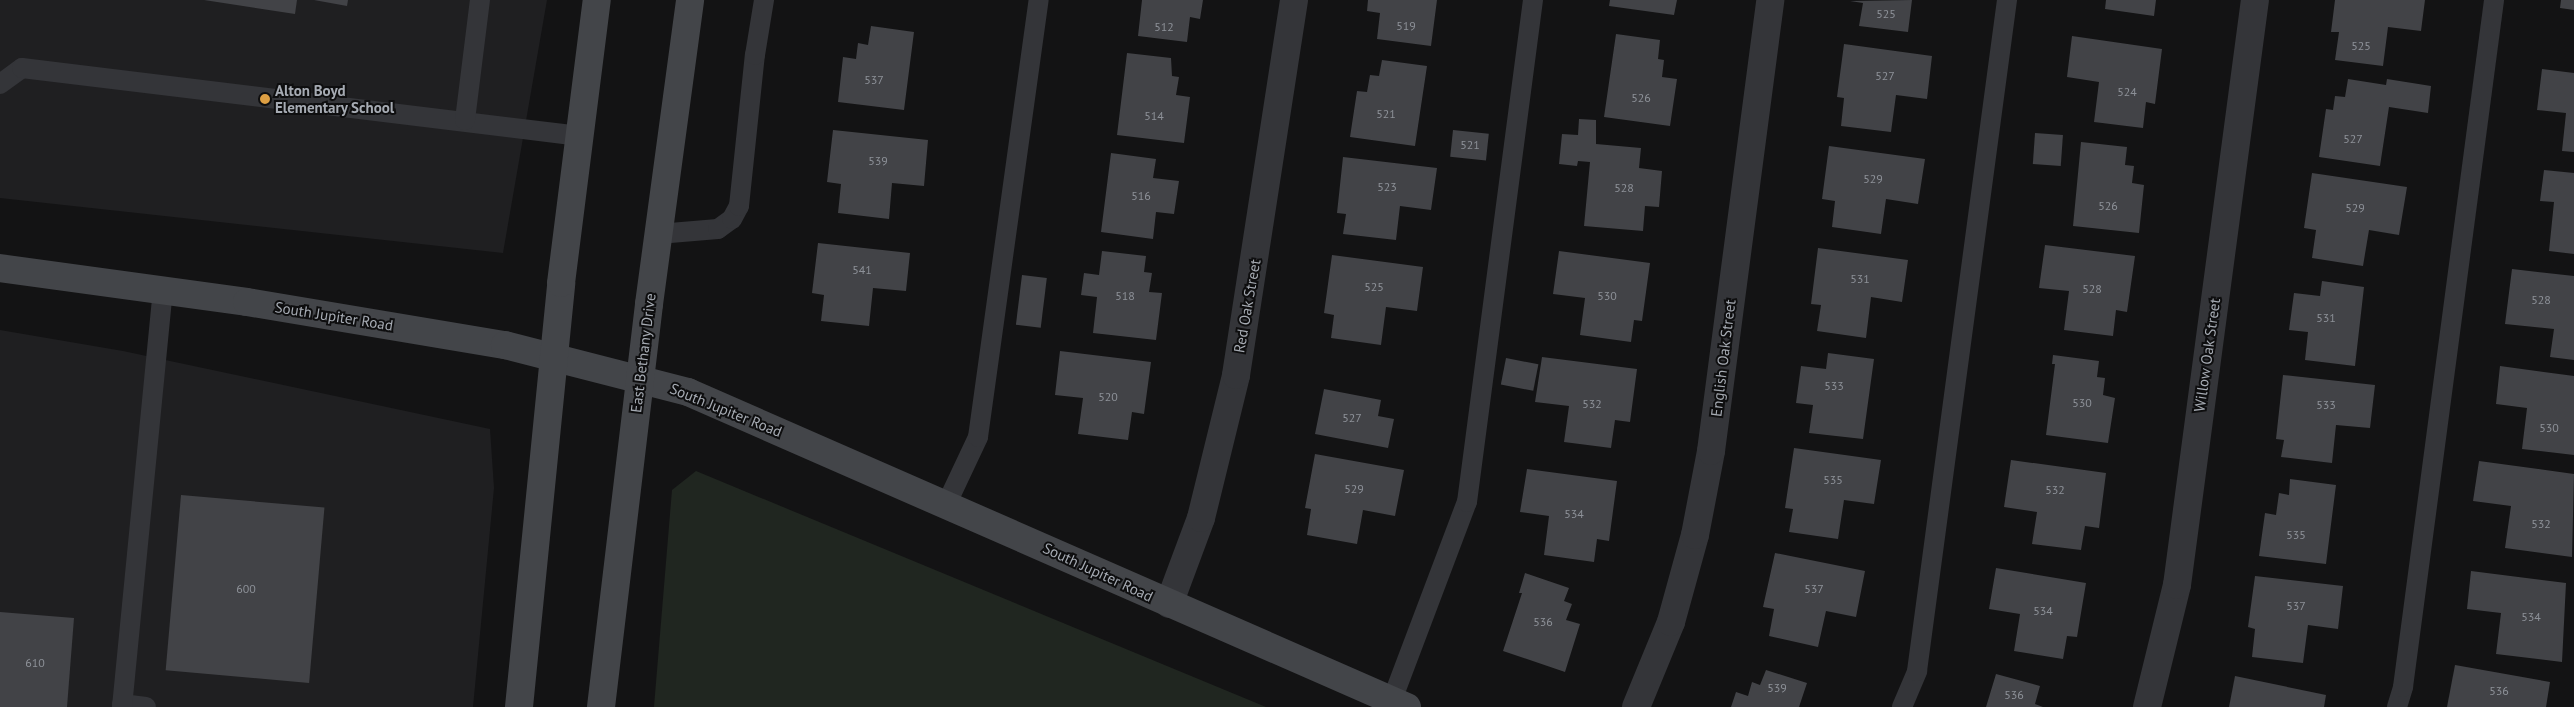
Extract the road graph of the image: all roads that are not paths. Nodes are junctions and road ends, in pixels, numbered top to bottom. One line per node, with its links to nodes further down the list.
1 (480, 0): 13 (lane)
2 (597, 0): 14 (street)
3 (690, 0): 15 (street, East Bethany Drive)
4 (764, 0): 15 (lane)
5 (1040, 0): 20 (lane)
6 (1294, 0): 21 (street, Red Oak Street)
7 (1533, 0): 22 (lane)
8 (1770, 0): 27 (street, English Oak Street)
9 (2006, 0): 28 (lane)
10 (2255, 0): 29 (street, Willow Oak Street)
11 (2494, 0): 30 (lane)
12 (0, 84): 13 (lane)
13 (465, 120): 14 (lane)
14 (580, 136): 18 (street)
15 (658, 234): 19 (street, East Bethany Drive)
16 (0, 268): 17 (street, South Jupiter Road)
17 (163, 291): 18 (street, South Jupiter Road); 23 (lane)
18 (555, 357): 19 (street, South Jupiter Road); 25 (street)
19 (640, 379): 20 (street, South Jupiter Road); 26 (street, East Bethany Drive)
20 (947, 503): 21 (street, South Jupiter Road)
21 (1169, 604): 22 (street, South Jupiter Road)
22 (1399, 704)
23 (122, 706): 24 (lane)
24 (146, 707)
25 (519, 707)
26 (601, 707)
27 (1636, 707)
28 (1902, 707)
29 (2148, 707)
30 (2397, 707)

